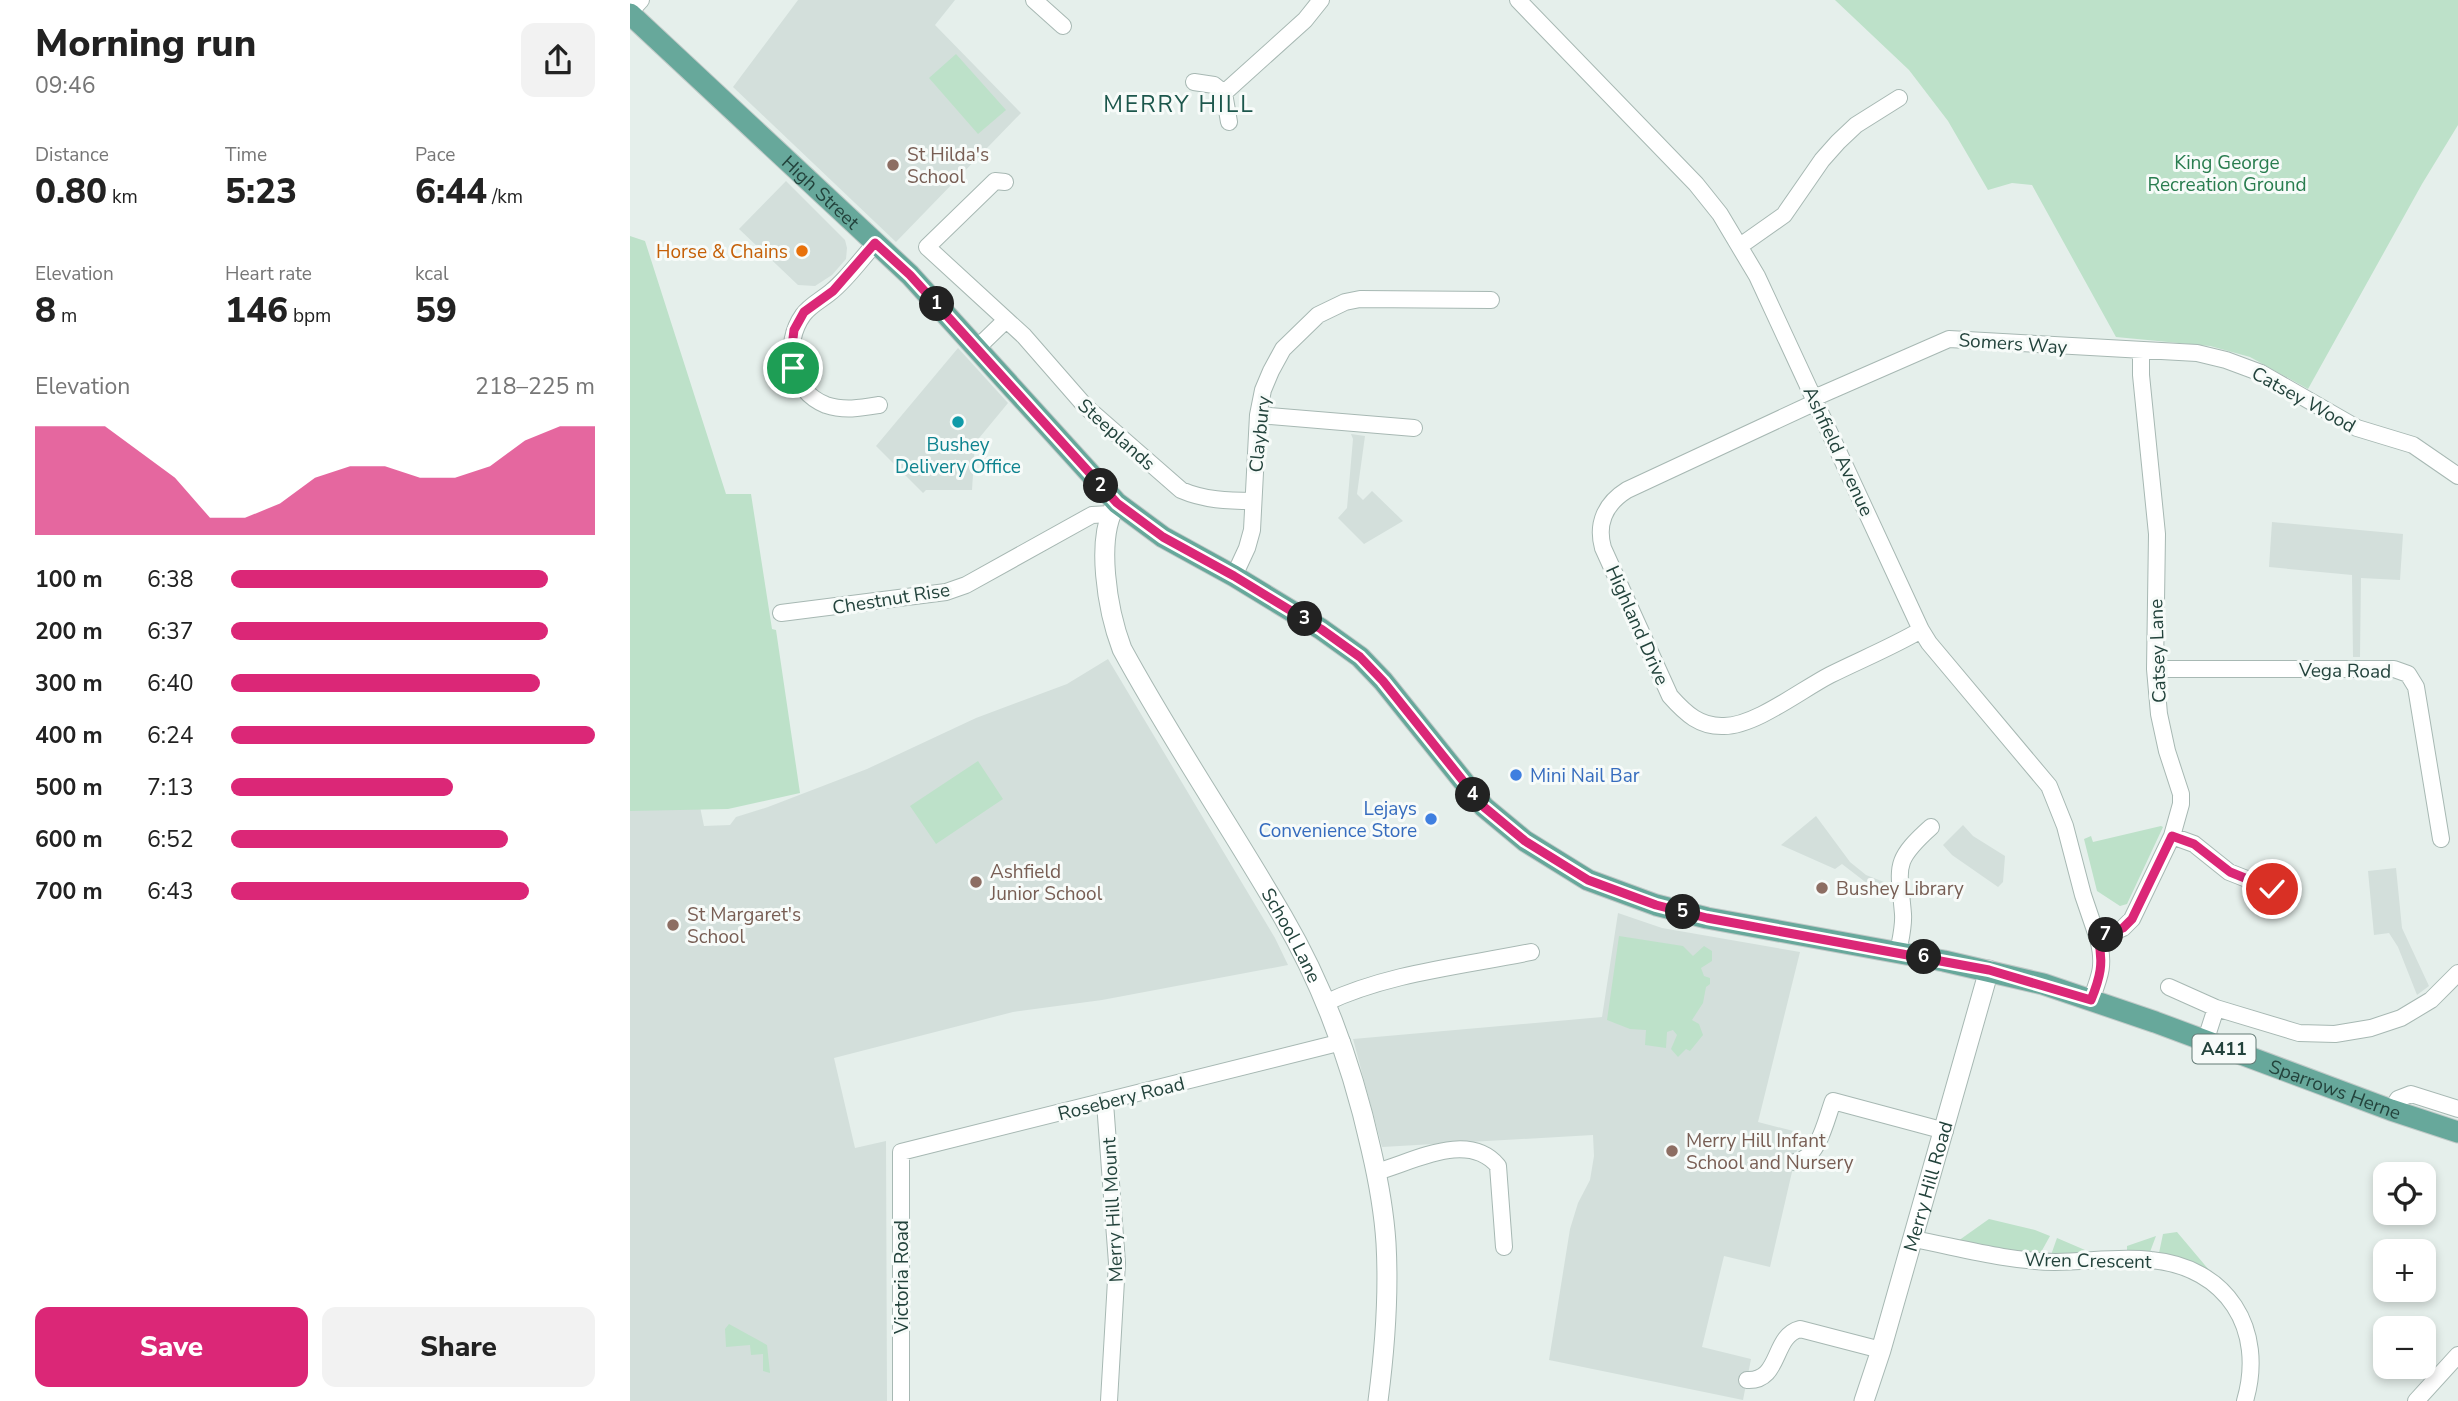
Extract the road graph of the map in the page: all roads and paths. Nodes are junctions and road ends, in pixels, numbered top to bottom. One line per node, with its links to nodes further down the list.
1 (642, 0): 5 (street)
2 (1034, 0): 6 (street)
3 (1321, 0): 8 (street)
4 (1518, 0): 13 (street, Ashfield Avenue)
5 (630, 13): 12 (main road, High Street / A411)
6 (1063, 26)
7 (1194, 82): 8 (street)
8 (1224, 93): 10 (street)
9 (1899, 98): 13 (street)
10 (1229, 121)
11 (1005, 181): 15 (street, Steeplands)
12 (875, 243): 16 (main road, High Street / A411); 19 (street)
13 (1740, 246): 18 (street, Ashfield Avenue)
14 (1491, 300): 20 (street, Claybury)
15 (1006, 320): 16 (street); 23 (street, Steeplands)
16 (977, 348): 24 (main road, High Street / A411)
17 (2141, 351): 18 (street, Somers Way); 22 (street, Catsey Wood); 28 (street, Catsey Lane)
18 (1815, 400): 27 (street, Ashfield Avenue); 27 (street, Highland Drive)
19 (879, 405)
20 (1258, 415): 21 (street); 23 (street, Claybury)
21 (1414, 428)
22 (2458, 476)
23 (1253, 501): 25 (street, Claybury)
24 (1114, 508): 25 (main road, Sparrows Herne / A411); 26 (street, Chestnut Rise); 40 (street, School Lane)
25 (1234, 576): 35 (main road, Sparrows Herne / A411)
26 (781, 613)
27 (1921, 630): 33 (street, Ashfield Avenue)
28 (2155, 669): 30 (street, Catsey Lane); 31 (street, Vega Road)
29 (1931, 827): 35 (street)
30 (2172, 836): 32 (street); 33 (street, Catsey Lane)
31 (2441, 839)
32 (2272, 889)
33 (2098, 939): 39 (street)
34 (1531, 952): 40 (street)
35 (1898, 953): 36 (main road, Sparrows Herne / A411)
36 (1989, 970): 39 (main road, Sparrows Herne / A411); 47 (street, Merry Hill Road)
37 (2458, 973): 41 (street)
38 (2169, 987): 41 (street)
39 (2091, 1000): 43 (main road, Sparrows Herne / A411)
40 (1325, 1003): 42 (street, School Lane)
41 (2216, 1008): 43 (street)
42 (1342, 1042): 44 (street, Rosebery Road); 51 (street, School Lane)
43 (2205, 1042): 46 (main road, Sparrows Herne / A411)
44 (1105, 1102): 49 (street, Rosebery Road); 58 (street, Merry Hill Mount)
45 (2458, 1109): 46 (street)
46 (2391, 1110): 48 (main road, Sparrows Herne / A411)
47 (1944, 1131): 50 (street); 52 (street, Merry Hill Road)
48 (2458, 1132)
49 (901, 1152): 57 (street, Victoria Road)
50 (1795, 1162)
51 (1376, 1172): 53 (street); 59 (street, School Lane)
52 (1913, 1239): 54 (street, Merry Hill Road); 61 (street, Wren Crescent)
53 (1504, 1247)
54 (1881, 1350): 56 (street); 60 (street, Merry Hill Road)
55 (2458, 1355): 62 (street)
56 (1747, 1380)
57 (901, 1401)
58 (1109, 1401)
59 (1378, 1401)
60 (1864, 1401)
61 (2245, 1401)
62 (2416, 1401)

